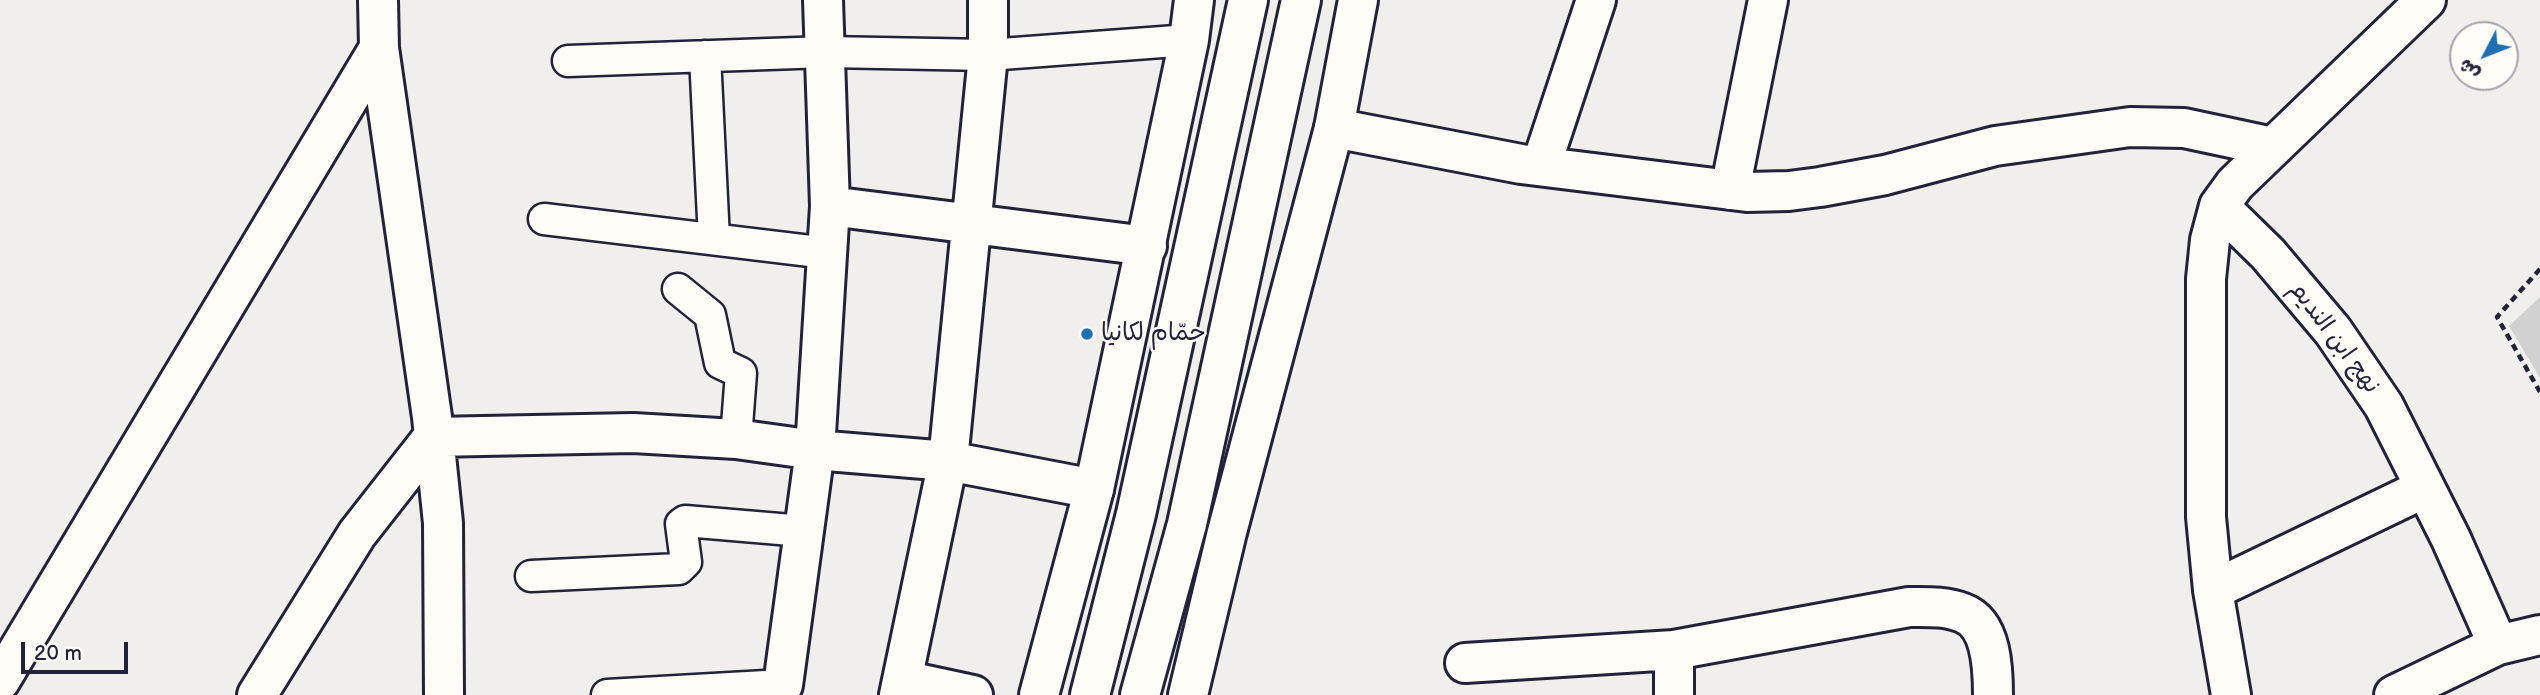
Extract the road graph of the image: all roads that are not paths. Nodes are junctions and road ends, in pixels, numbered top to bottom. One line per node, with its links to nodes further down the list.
1 (378, 0): 12 (street)
2 (823, 0): 13 (street)
3 (988, 0): 14 (street)
4 (1194, 0): 11 (street)
5 (1248, 0): 51 (street)
6 (1301, 0): 52 (street)
7 (1358, 0): 17 (street)
8 (1596, 0): 19 (street)
9 (1768, 0): 20 (street)
10 (2426, 0): 18 (street)
11 (1189, 40): 14 (street); 26 (street)
12 (379, 48): 29 (street); 42 (street)
13 (826, 52): 14 (street); 15 (street); 21 (street)
14 (988, 55): 24 (street)
15 (705, 56): 16 (street); 25 (street)
16 (568, 61)
17 (1334, 128): 19 (street); 53 (street)
18 (2273, 147): 20 (street); 22 (street)
19 (1541, 166): 20 (street)
20 (1730, 190)
21 (830, 206): 24 (street); 27 (street)
22 (2219, 206): 33 (street, نهج ابن النديم); 37 (street)
23 (544, 219): 25 (street)
24 (972, 223): 26 (street); 32 (street)
25 (714, 239): 27 (street)
26 (1147, 246): 34 (street)
27 (827, 253): 31 (street)
28 (678, 289): 30 (street)
29 (433, 437): 30 (street); 46 (street); 47 (street)
30 (736, 439): 31 (street)
31 (815, 450): 32 (street); 35 (street)
32 (948, 461): 34 (street); 44 (street)
33 (2425, 488): 37 (street); 39 (street, نهج ابن النديم)
34 (1094, 489): 50 (street)
35 (803, 531): 36 (street); 43 (street)
36 (531, 576)
37 (2213, 590): 56 (street)
38 (2540, 635): 39 (street)
39 (2498, 645): 45 (street)
40 (1674, 650): 41 (street); 54 (street); 55 (street)
41 (1465, 663)
42 (0, 681)
43 (783, 685): 48 (street)
44 (901, 687): 49 (street)
45 (2398, 694)
46 (257, 695)
47 (444, 695)
48 (607, 695)
49 (973, 695)
50 (1039, 695)
51 (1090, 695)
52 (1140, 695)
53 (1188, 695)
54 (1674, 695)
55 (1993, 695)
56 (2231, 695)

